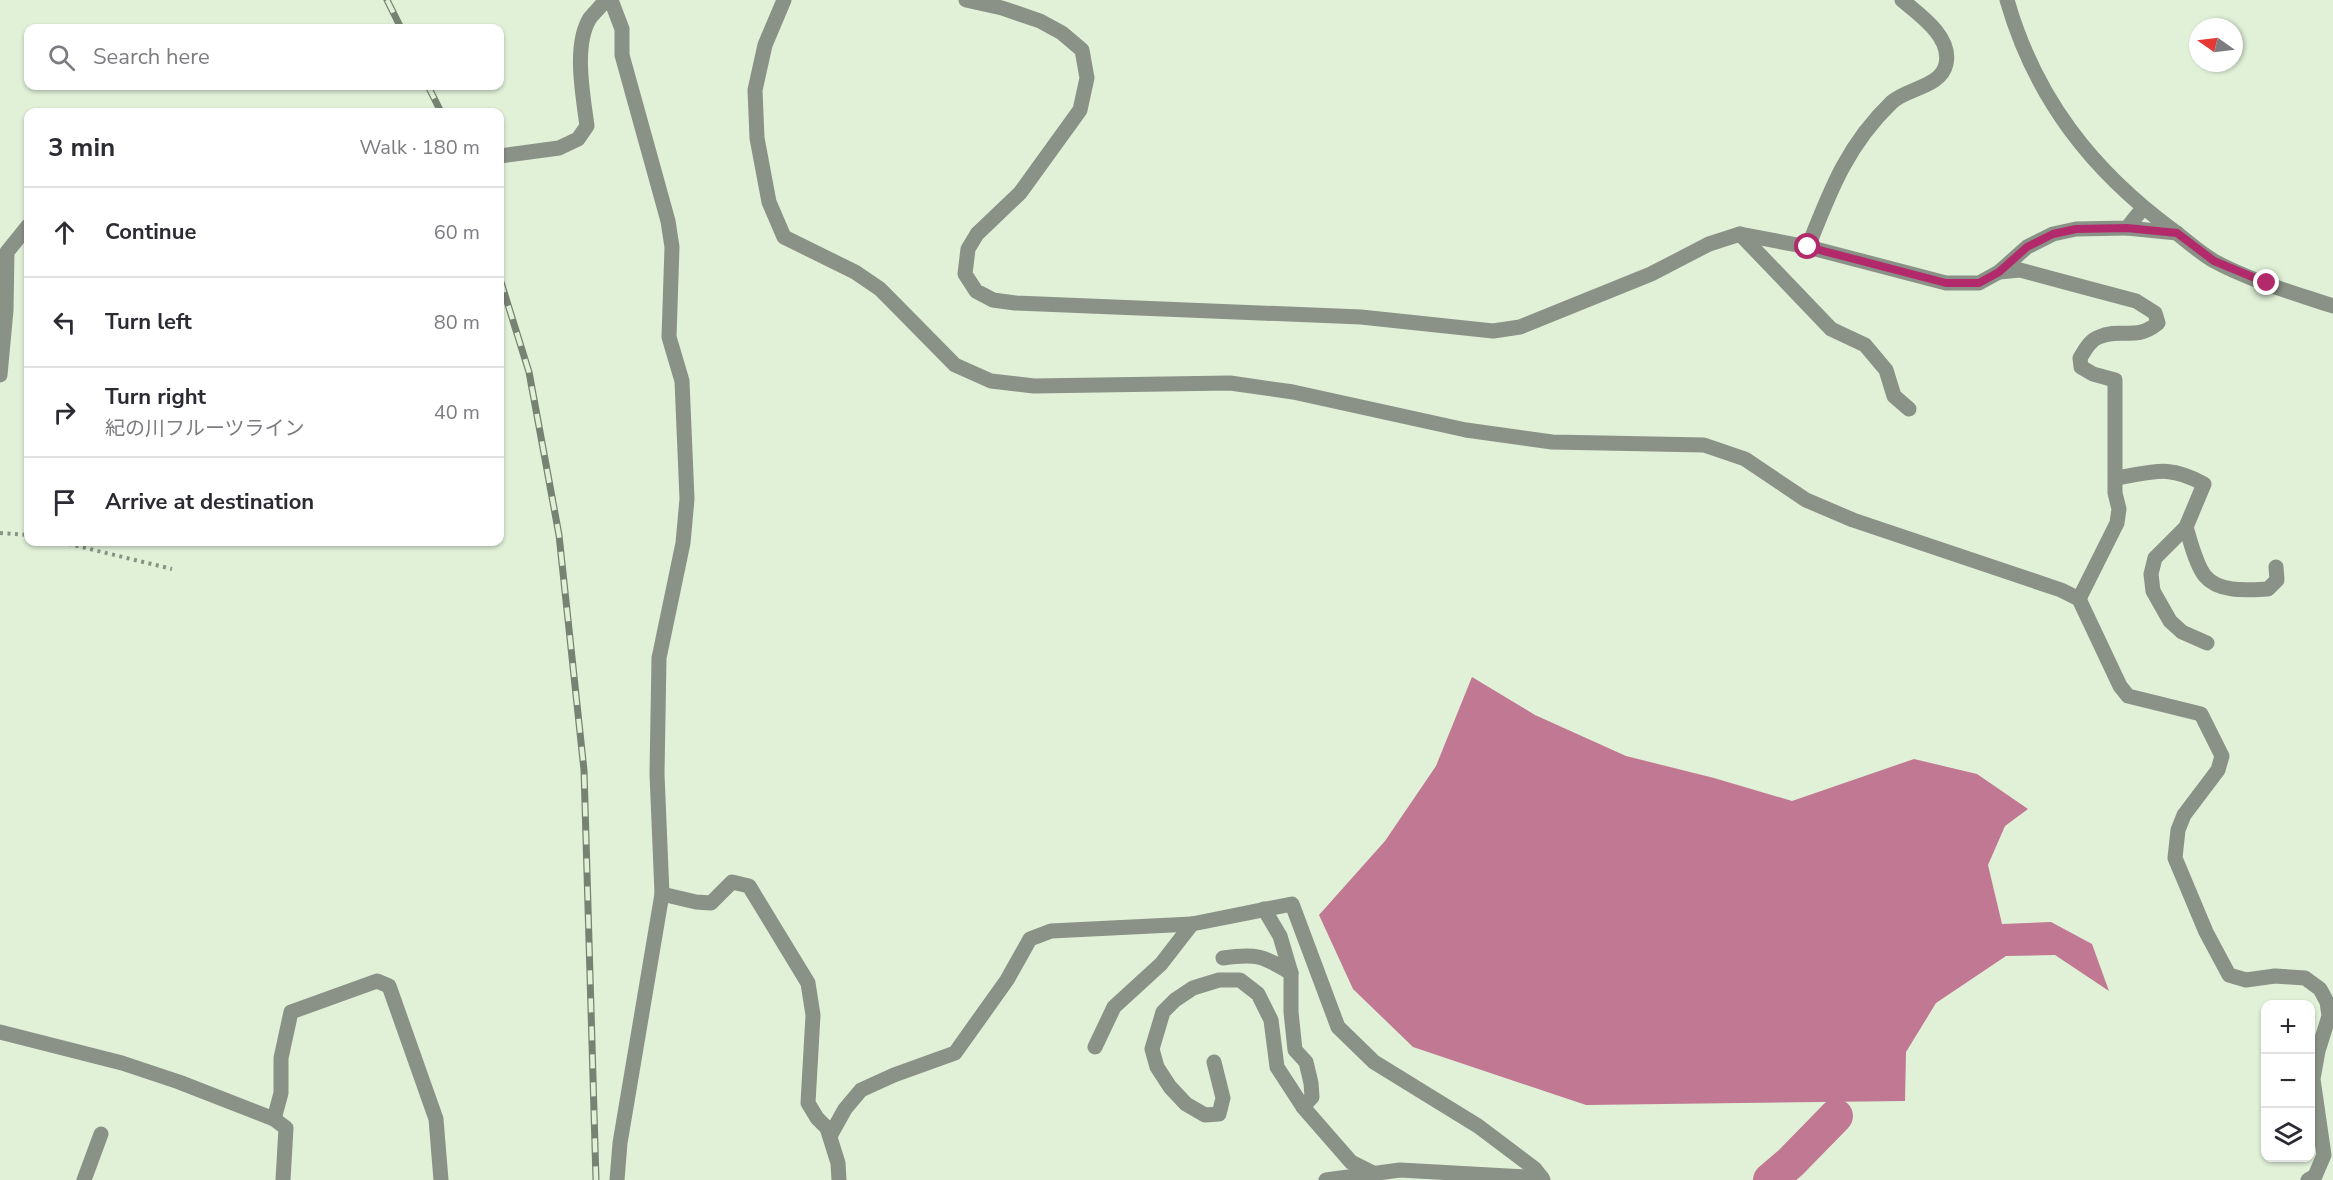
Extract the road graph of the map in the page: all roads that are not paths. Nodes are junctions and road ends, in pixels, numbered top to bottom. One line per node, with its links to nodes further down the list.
1 (606, 0): 7 (street)
2 (611, 0): 24 (street)
3 (784, 0): 22 (street)
4 (966, 0): 12 (street)
5 (1902, 0): 13 (street)
6 (2007, 0): 8 (street)
7 (504, 155)
8 (2143, 208): 9 (street); 11 (street)
9 (2127, 228): 11 (street); 15 (street)
10 (24, 230): 14 (street)
11 (2177, 233): 16 (street)
12 (1740, 234): 13 (street); 18 (street)
13 (1808, 247): 15 (street)
14 (3, 251): 17 (street)
15 (1999, 272): 19 (street)
16 (2333, 306)
17 (0, 375)
18 (1909, 409)
19 (2117, 478): 20 (street); 22 (street)
20 (2186, 527): 21 (street); 23 (street)
21 (2276, 567)
22 (2079, 599): 44 (street)
23 (2207, 643)
24 (662, 894): 35 (street); 41 (street)
25 (1264, 909): 26 (street); 28 (street); 37 (street)
26 (1192, 924): 30 (street); 35 (street)
27 (1223, 958): 28 (street)
28 (1291, 973): 32 (street)
29 (0, 1032): 33 (street)
30 (1095, 1047)
31 (1214, 1062): 32 (street)
32 (1303, 1107): 36 (street)
33 (274, 1119): 39 (street); 40 (street)
34 (101, 1134): 38 (street)
35 (830, 1136): 42 (street)
36 (1373, 1173): 37 (street); 43 (street)
37 (1543, 1179)
38 (84, 1180)
39 (283, 1180)
40 (441, 1180)
41 (617, 1180)
42 (839, 1180)
43 (1326, 1180)
44 (2308, 1180)

